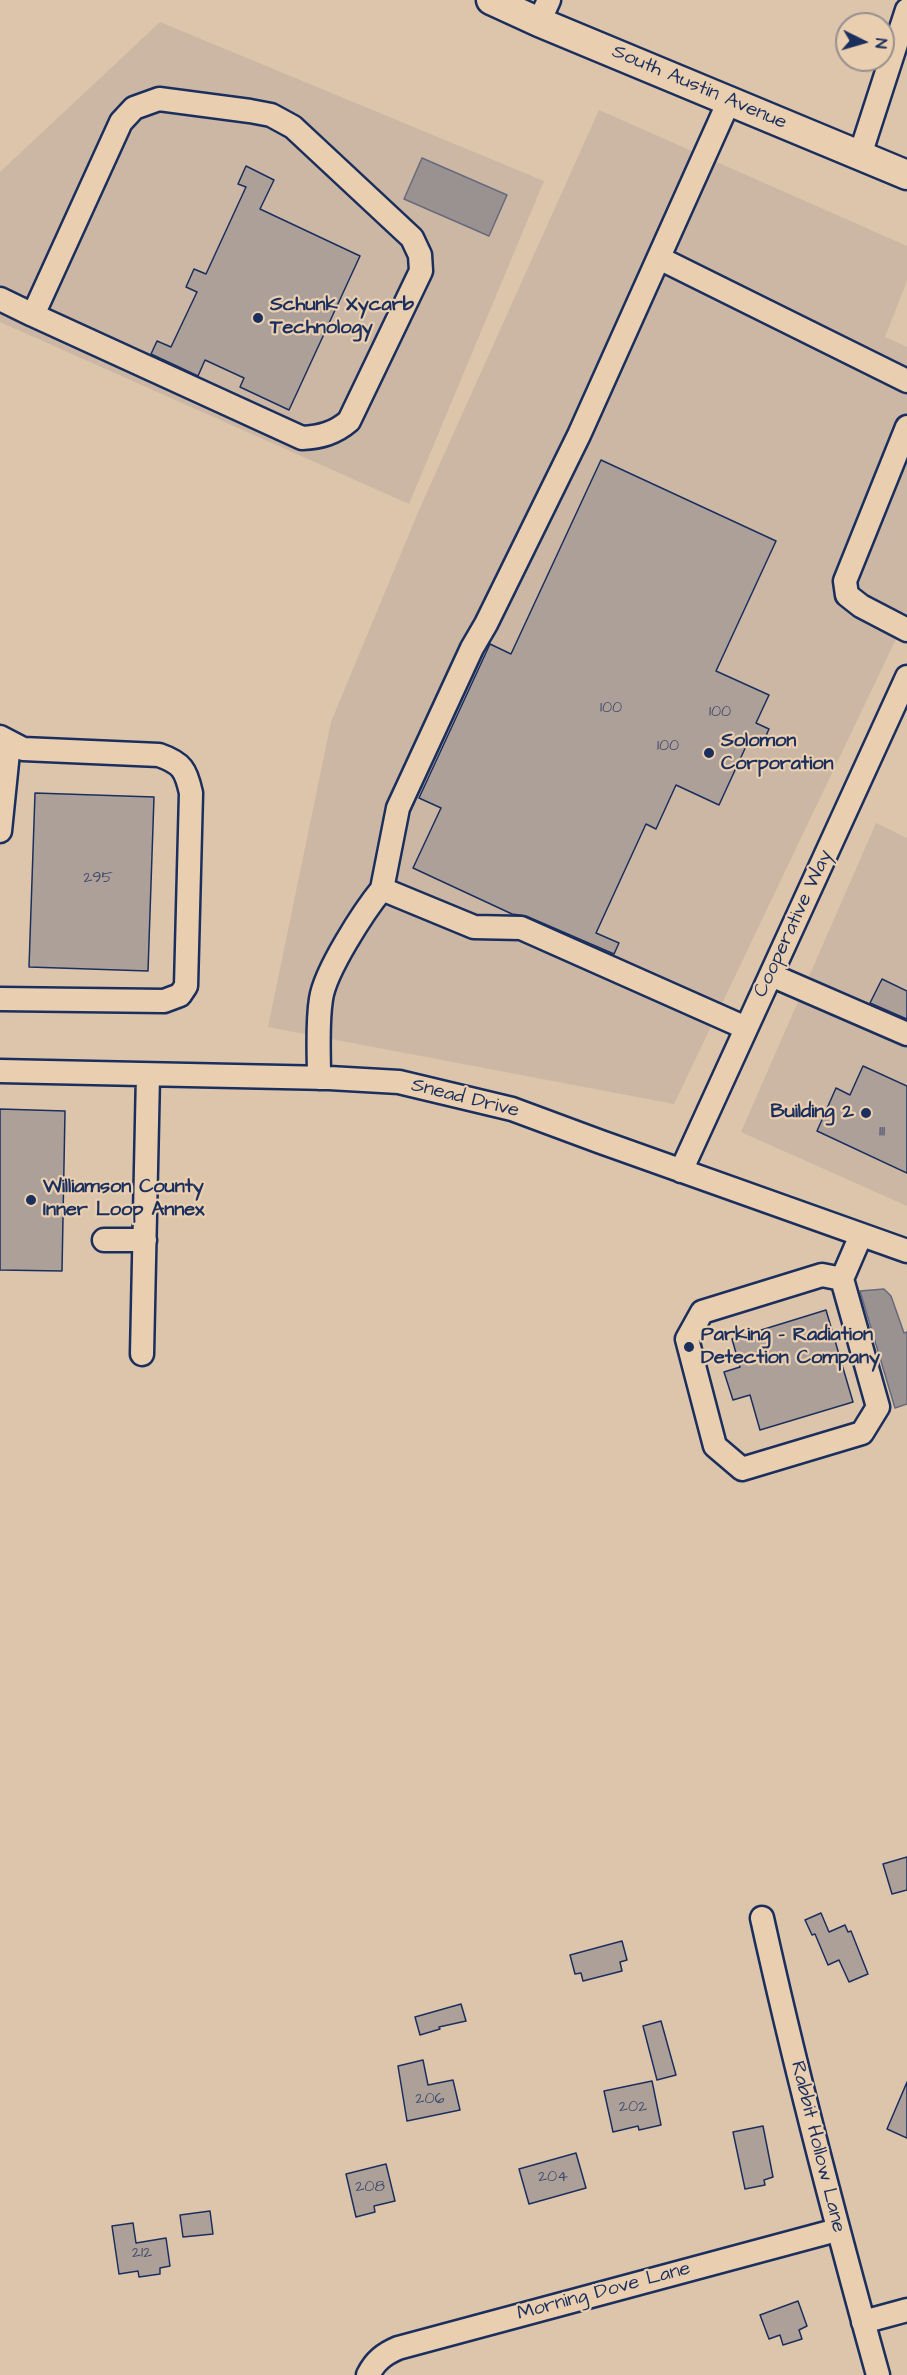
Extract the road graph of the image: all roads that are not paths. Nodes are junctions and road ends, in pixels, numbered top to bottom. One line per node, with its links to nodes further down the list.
1 (491, 0): 3 (main road, South Austin Avenue)
2 (907, 10): 5 (street)
3 (544, 11): 4 (main road, South Austin Avenue)
4 (729, 101): 5 (main road, South Austin Avenue); 7 (street)
5 (860, 155): 6 (main road, South Austin Avenue)
6 (907, 175)
7 (659, 258): 10 (street); 17 (street)
8 (0, 299): 9 (street)
9 (33, 315): 9 (street)
10 (907, 381)
11 (907, 427): 12 (street)
12 (907, 630)
13 (907, 677): 14 (street, Cooperative Way)
14 (898, 720): 18 (street, Cooperative Way)
15 (5, 740): 16 (street); 19 (street)
16 (0, 831)
17 (382, 889): 20 (street); 24 (street)
18 (771, 975): 20 (street, Cooperative Way); 21 (street)
19 (0, 999)
20 (746, 1028): 25 (street, Cooperative Way)
21 (907, 1034)
22 (0, 1071): 23 (street, Snead Drive)
23 (148, 1075): 24 (street, Snead Drive); 28 (street)
24 (319, 1078): 25 (street, Snead Drive)
25 (681, 1171): 26 (street, Snead Drive)
26 (861, 1235): 29 (street, Snead Drive); 30 (street)
27 (104, 1240): 28 (street)
28 (145, 1240): 31 (street)
29 (907, 1251)
30 (842, 1279): 30 (street)
31 (142, 1354)
32 (762, 1918): 33 (street, Rabbit Hollow Lane)
33 (837, 2230): 35 (street, Rabbit Hollow Lane); 36 (street, Morning Dove Lane)
34 (907, 2310): 35 (street)
35 (863, 2322): 37 (street, Rabbit Hollow Lane)
36 (371, 2369)
37 (878, 2375)

